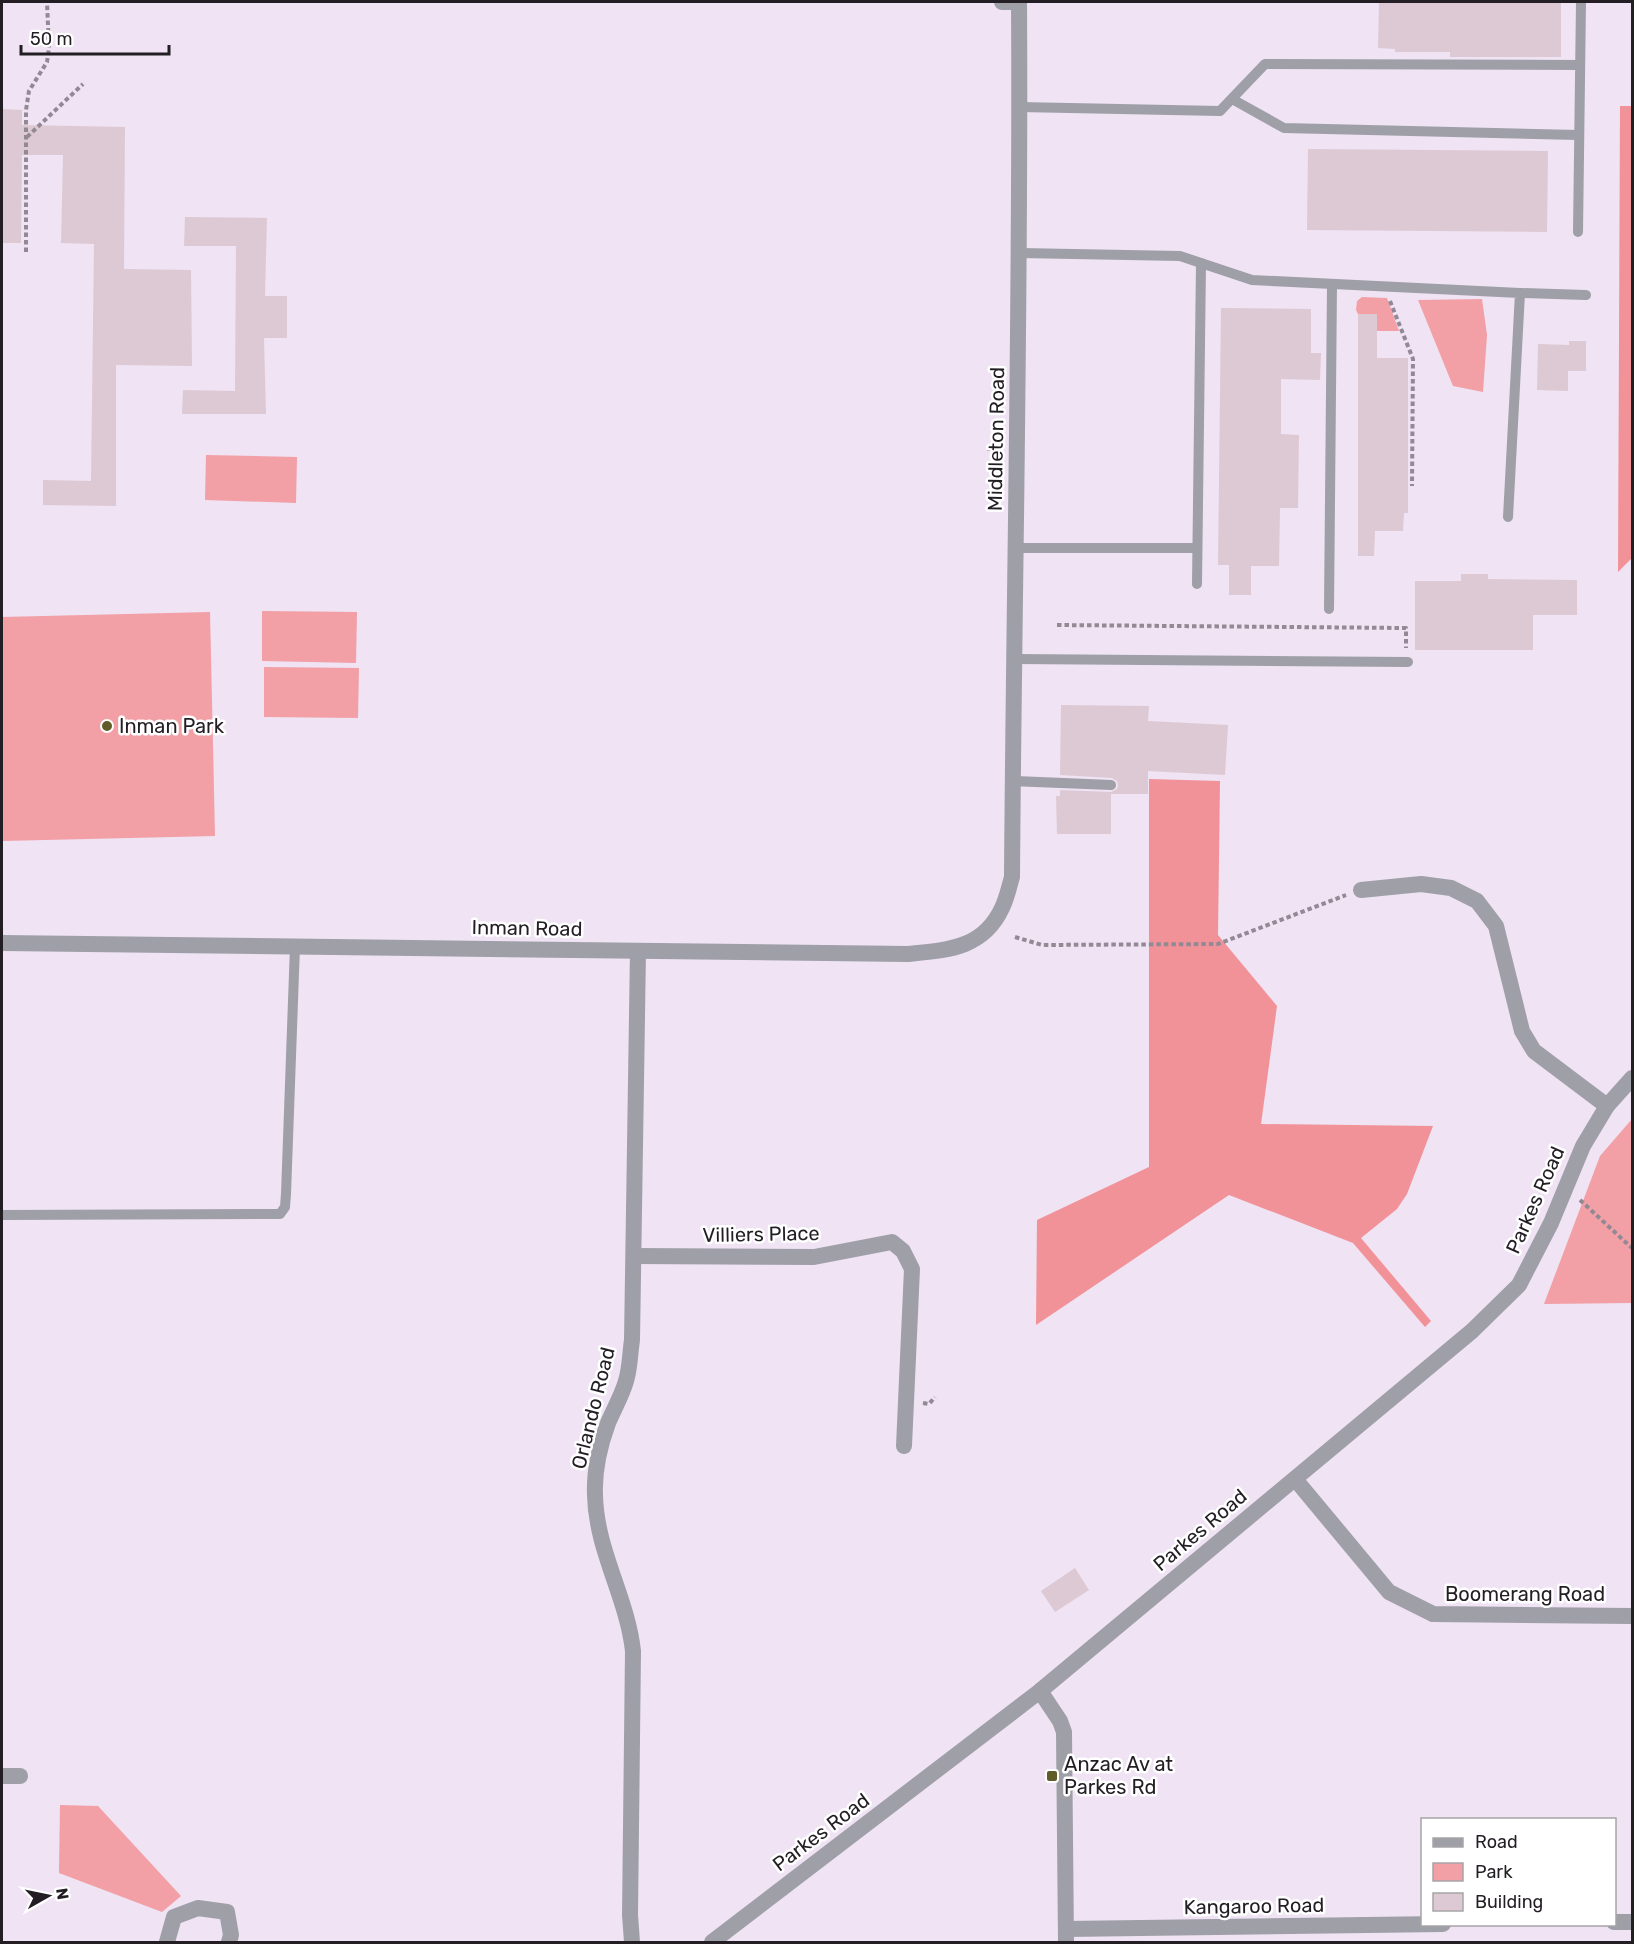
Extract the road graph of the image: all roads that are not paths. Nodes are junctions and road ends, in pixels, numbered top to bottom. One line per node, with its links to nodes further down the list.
1 (1002, 2): 2 (street)
2 (1019, 2): 6 (street, Middleton Road)
3 (1581, 2): 4 (lane)
4 (1580, 65): 5 (lane); 7 (lane)
5 (1232, 99): 6 (lane); 7 (lane)
6 (1019, 107): 9 (street, Middleton Road)
7 (1578, 135): 8 (lane)
8 (1578, 232)
9 (1020, 253): 10 (lane); 15 (street, Middleton Road)
10 (1202, 263): 11 (lane); 16 (lane)
11 (1332, 284): 12 (lane); 18 (lane)
12 (1520, 293): 13 (lane); 14 (lane)
13 (1586, 295)
14 (1508, 517)
15 (1015, 548): 16 (lane); 20 (street, Middleton Road)
16 (1197, 548): 17 (lane)
17 (1197, 584)
18 (1329, 609)
19 (1407, 657): 20 (lane)
20 (1014, 658): 21 (street, Middleton Road)
21 (1013, 781): 22 (lane); 23 (street, Middleton Road)
22 (1111, 785)
23 (1012, 877): 27 (street, Inman Road)
24 (1361, 890): 29 (street)
25 (2, 943): 26 (street, Inman Road)
26 (295, 946): 27 (street, Inman Road); 30 (lane)
27 (638, 951): 31 (street, Orlando Road)
28 (1632, 1078): 29 (street, Parkes Road)
29 (1607, 1106): 33 (street, Parkes Road)
30 (2, 1215)
31 (634, 1256): 32 (street, Villiers Place); 44 (street, Orlando Road)
32 (904, 1446)
33 (1295, 1479): 34 (street, Boomerang Road); 35 (street, Parkes Road)
34 (1632, 1616)
35 (1040, 1691): 41 (street); 45 (street, Parkes Road)
36 (2, 1776): 37 (street)
37 (20, 1776)
38 (1616, 1922): 39 (street)
39 (1632, 1922)
40 (1421, 1925): 41 (street, Kangaroo Road)
41 (1066, 1936)
42 (167, 1942): 43 (street)
43 (229, 1942)
44 (632, 1942)
45 (712, 1942)

